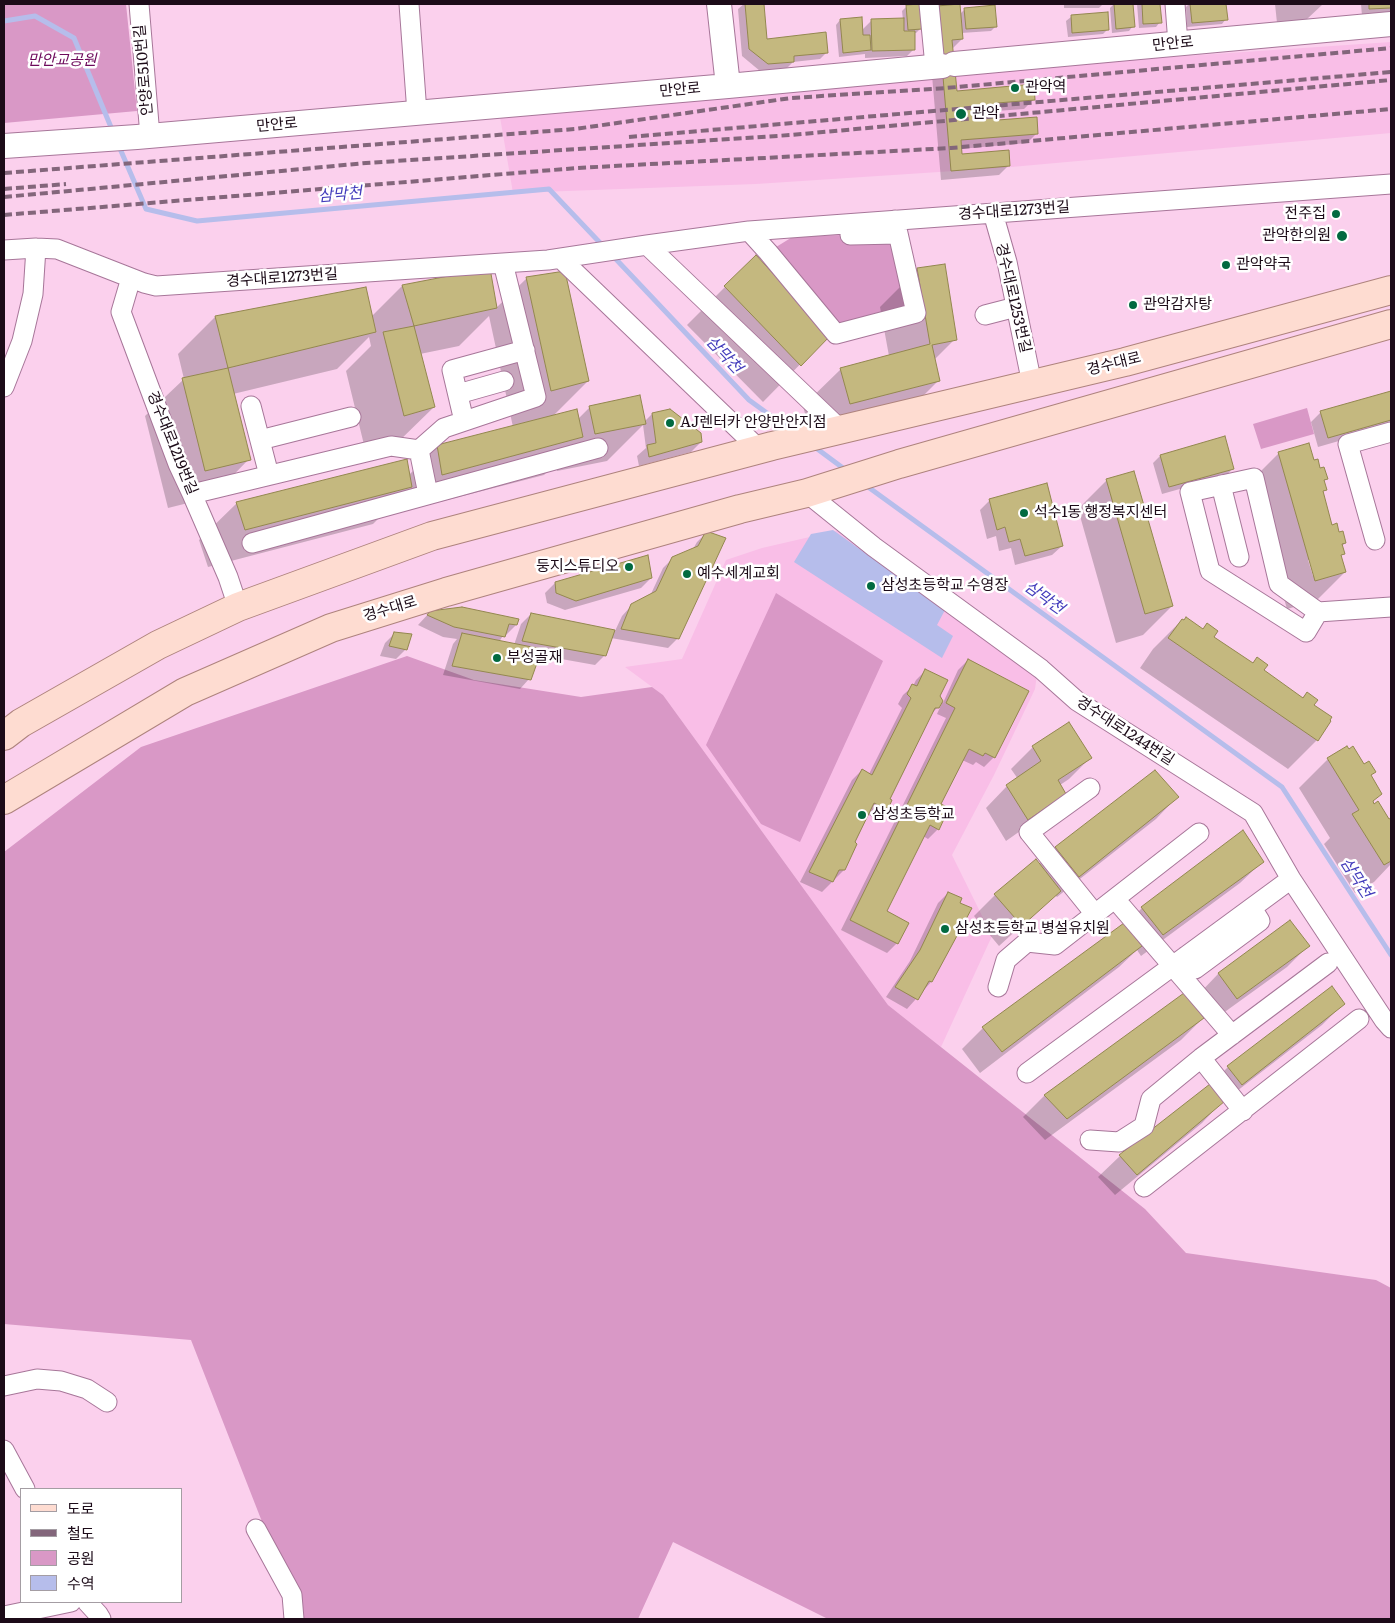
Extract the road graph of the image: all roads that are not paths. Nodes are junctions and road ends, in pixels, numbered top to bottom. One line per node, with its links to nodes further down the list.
1 (139, 4): 11 (street, 안양로510번길)
2 (409, 4): 10 (street)
3 (719, 4): 9 (street)
4 (929, 4): 8 (street)
5 (1175, 4): 7 (street)
6 (1391, 24): 7 (street, 만안로)
7 (1178, 44): 8 (street, 만안로)
8 (944, 65): 9 (street, 만안로)
9 (728, 86): 10 (street, 만안로)
10 (417, 113): 11 (street, 만안로)
11 (143, 137): 12 (street, 만안로)
12 (4, 146)
13 (1391, 184): 14 (street, 경수대로1273번길)
14 (993, 213): 15 (street, 경수대로1273번길); 25 (street, 경수대로1253번길)
15 (897, 227): 16 (street, 경수대로1273번길); 16 (street); 17 (street)
16 (749, 231): 18 (street, 경수대로1273번길)
17 (794, 236)
18 (643, 245): 21 (street, 경수대로1273번길); 36 (street)
19 (36, 248): 20 (street, 경수대로1273번길); 23 (street, 경수대로1273번길); 31 (street)
20 (4, 250)
21 (564, 258): 22 (street, 경수대로1273번길); 39 (street)
22 (503, 263): 23 (street, 경수대로1273번길); 28 (street)
23 (131, 278): 45 (street, 경수대로1219번길)
24 (1391, 290): 30 (main road, 경수대로)
25 (1016, 306): 26 (street); 30 (street, 경수대로1253번길)
26 (985, 314)
27 (1391, 324): 44 (main road, 경수대로)
28 (525, 350): 32 (street); 35 (street)
29 (504, 381): 32 (street)
30 (1032, 384): 36 (main road, 경수대로)
31 (4, 387)
32 (458, 394): 35 (street)
33 (251, 406): 38 (street)
34 (351, 418): 38 (street)
35 (464, 421): 41 (street)
36 (838, 430): 39 (main road, 경수대로)
37 (1391, 432): 47 (street)
38 (260, 440): 42 (street)
39 (766, 447): 52 (main road)
40 (598, 448): 46 (street)
41 (419, 450): 42 (street); 46 (street)
42 (270, 476): 45 (street)
43 (1221, 485): 49 (street); 50 (street); 51 (street)
44 (807, 493): 57 (main road, 경수대로); 59 (street, 경수대로1244번길)
45 (192, 494): 52 (street, 경수대로1219번길)
46 (428, 494): 48 (street)
47 (1375, 540)
48 (252, 543)
49 (1239, 557)
50 (1279, 584): 51 (street); 54 (street)
51 (1264, 606): 54 (street)
52 (238, 607): 55 (main road)
53 (1391, 607): 54 (street)
54 (1318, 612)
55 (4, 736)
56 (1090, 788): 61 (street)
57 (4, 800)
58 (1199, 833): 60 (street)
59 (1291, 879): 62 (street); 66 (street, 경수대로1244번길)
60 (1115, 899): 61 (street); 62 (street)
61 (1095, 914): 64 (street)
62 (1180, 961): 67 (street); 69 (street)
63 (1328, 963): 67 (street)
64 (998, 987)
65 (1359, 1019): 70 (street)
66 (1389, 1021)
67 (1232, 1035): 68 (street)
68 (1201, 1058): 70 (street); 71 (street)
69 (1027, 1073)
70 (1243, 1111): 72 (street)
71 (1090, 1140)
72 (1144, 1188)
73 (4, 1386): 74 (street)
74 (108, 1402)
75 (4, 1450): 76 (street)
76 (24, 1488)
77 (256, 1529): 82 (street)
78 (66, 1603): 80 (street)
79 (88, 1603): 81 (street)
80 (4, 1616)
81 (101, 1619)
82 (294, 1619)

